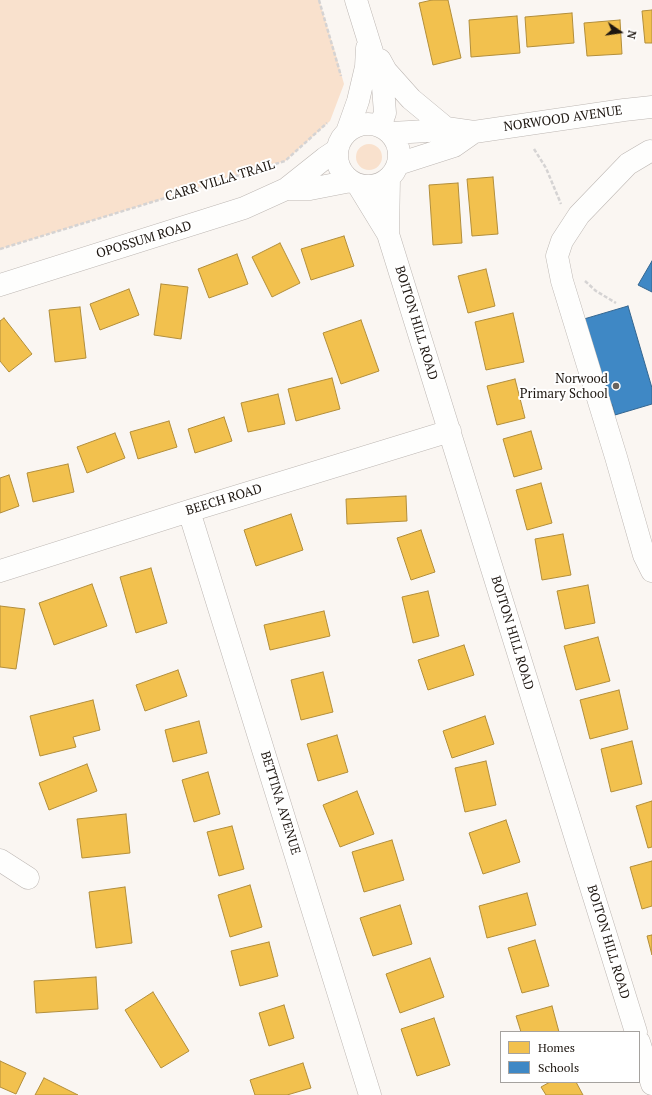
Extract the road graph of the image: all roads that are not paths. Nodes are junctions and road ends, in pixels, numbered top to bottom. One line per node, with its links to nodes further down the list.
1 (356, 0): 2 (street)
2 (368, 38): 4 (street); 5 (street); 7 (street)
3 (652, 107): 6 (street, NORWOOD AVENUE)
4 (446, 128): 5 (street, NORWOOD AVENUE); 6 (street, NORWOOD AVENUE)
5 (385, 130): 7 (street); 9 (street)
6 (474, 132): 9 (street, NORWOOD AVENUE)
7 (338, 134): 10 (street); 11 (street, OPOSSUM ROAD)
8 (650, 151): 17 (street)
9 (393, 171): 10 (street); 12 (street, BOITON HILL ROAD)
10 (354, 183): 11 (street, OPOSSUM ROAD); 12 (street, BOITON HILL ROAD)
11 (286, 188): 13 (street, OPOSSUM ROAD)
12 (388, 234): 14 (street, BOITON HILL ROAD)
13 (0, 285)
14 (450, 432): 15 (street, BEECH ROAD); 20 (street, BOITON HILL ROAD)
15 (189, 511): 16 (street, BEECH ROAD); 23 (street, BETTINA AVENUE)
16 (0, 571)
17 (652, 571)
18 (0, 860): 19 (street)
19 (28, 878)
20 (636, 1031)
21 (640, 1045): 22 (street)
22 (652, 1084)
23 (370, 1095)

